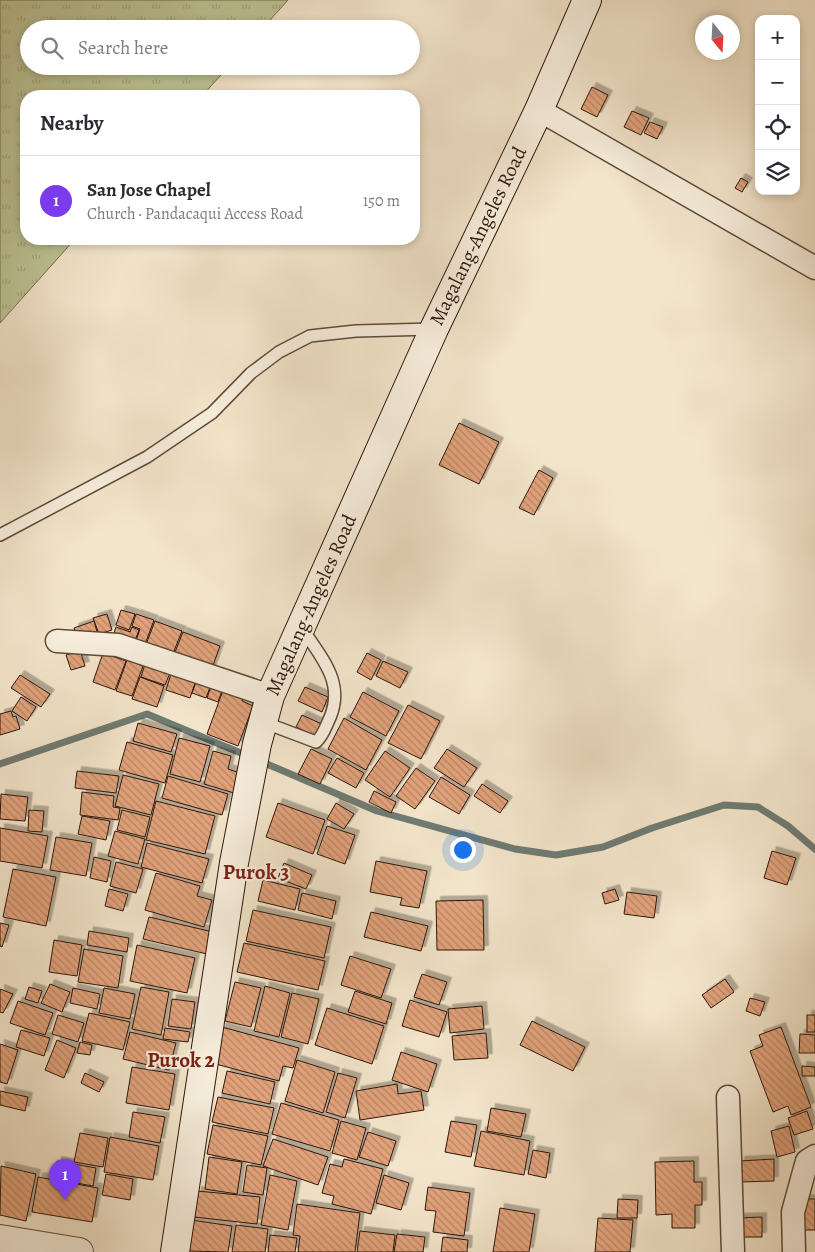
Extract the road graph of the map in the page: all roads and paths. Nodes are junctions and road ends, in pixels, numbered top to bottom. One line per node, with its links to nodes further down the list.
1 (587, 0): 2 (main road, Magalang-Angeles Road)
2 (539, 110): 3 (street); 4 (main road, Magalang-Angeles Road)
3 (815, 268)
4 (434, 329): 5 (lane); 6 (main road, Magalang-Angeles Road)
5 (0, 534)
6 (300, 626): 8 (main road, Magalang-Angeles Road); 9 (lane)
7 (57, 641): 8 (street)
8 (270, 696): 9 (main road, Magalang-Angeles Road)
9 (260, 733): 14 (main road, Magalang-Angeles Road)
10 (728, 1097): 15 (street)
11 (815, 1156): 16 (street)
12 (0, 1239): 13 (main road)
13 (79, 1252)
14 (175, 1252)
15 (732, 1252)
16 (794, 1252)

